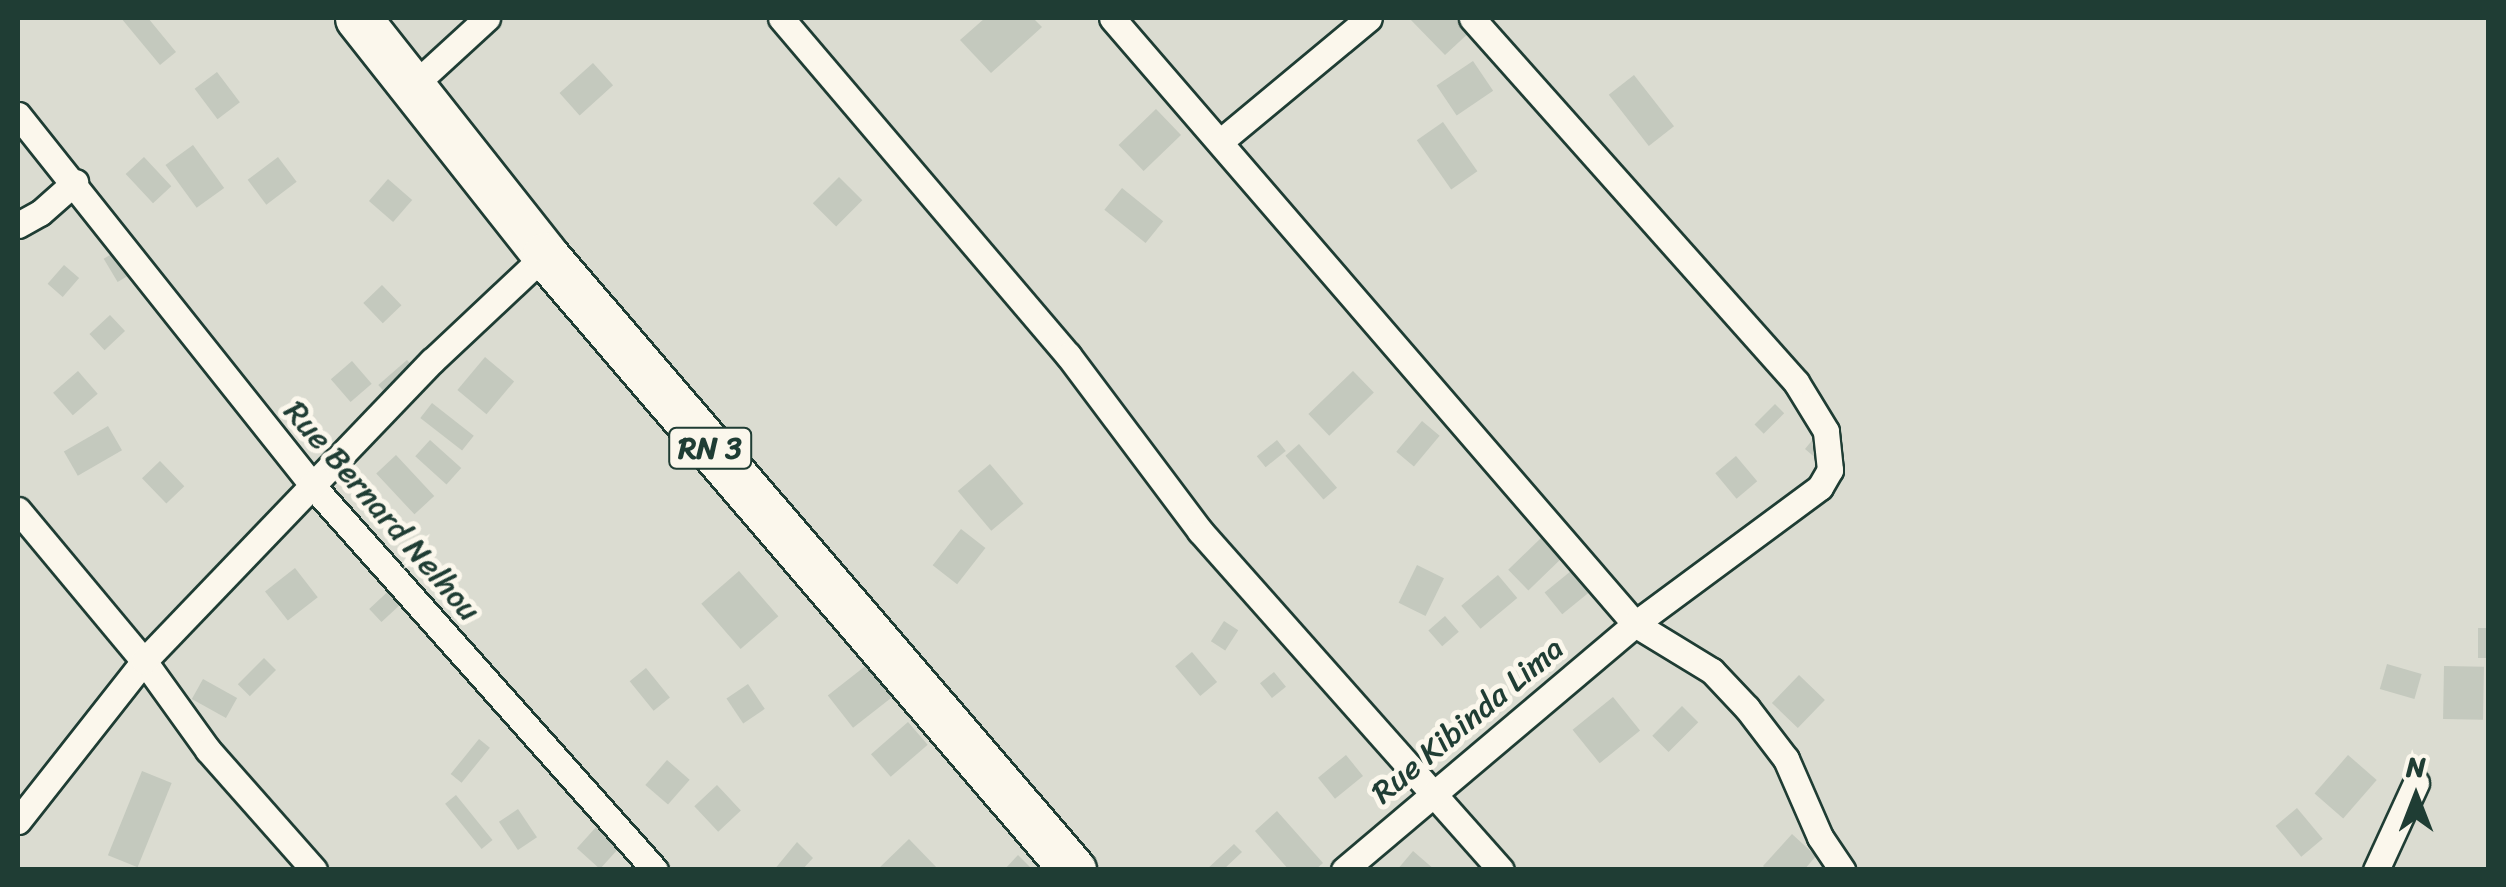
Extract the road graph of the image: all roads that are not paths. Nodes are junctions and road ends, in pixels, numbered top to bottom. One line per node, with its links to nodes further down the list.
1 (358, 18): 7 (highway, RN 3)
2 (487, 18): 7 (street)
3 (780, 18): 18 (street)
4 (1112, 18): 9 (street)
5 (1369, 18): 9 (street)
6 (1472, 18): 15 (street, Rue Kibinda Lima)
7 (415, 84): 12 (highway, RN 3)
8 (18, 115): 10 (street, Rue Bernard Nelhou)
9 (1221, 142): 15 (street)
10 (75, 182): 11 (street); 13 (street, Rue Bernard Nelhou)
11 (18, 225)
12 (545, 255): 13 (street); 22 (highway, RN 3)
13 (311, 484): 16 (street); 21 (street, Rue Bernard Nelhou)
14 (18, 510): 16 (street)
15 (1635, 624): 18 (street, Rue Kibinda Lima); 25 (street)
16 (144, 661): 19 (street); 20 (street)
17 (2416, 784): 26 (street)
18 (1433, 791): 23 (street, Rue Kibinda Lima); 24 (street)
19 (18, 821)
20 (314, 870)
21 (655, 870)
22 (1073, 870)
23 (1344, 870)
24 (1501, 870)
25 (1842, 870)
26 (2376, 870)

